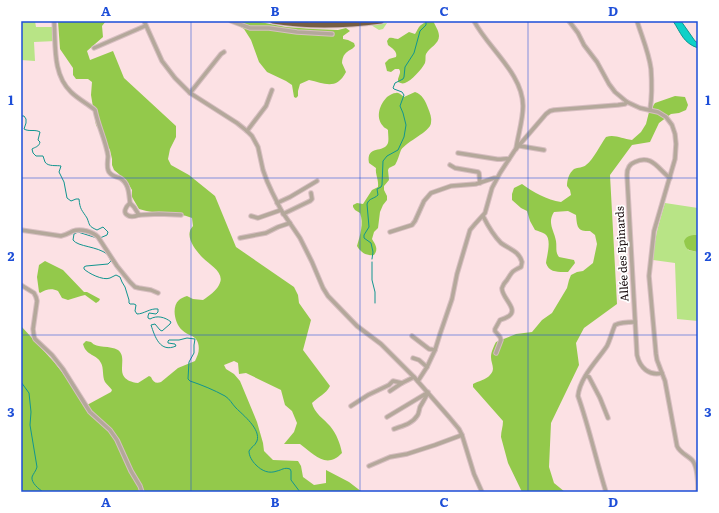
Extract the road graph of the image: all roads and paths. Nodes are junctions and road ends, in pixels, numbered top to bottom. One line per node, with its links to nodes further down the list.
1 (54, 21): 31 (street)
2 (144, 21): 11 (street)
3 (231, 21): 12 (street)
4 (273, 21): 7 (highway)
5 (312, 21): 6 (highway)
6 (345, 21)
7 (381, 21)
8 (474, 21): 21 (street)
9 (569, 21): 17 (street)
10 (637, 21): 18 (street)
11 (145, 26): 13 (street); 16 (street)
12 (332, 34)
13 (94, 48)
14 (224, 52): 16 (street)
15 (272, 90): 19 (street)
16 (190, 93): 19 (street)
17 (627, 102): 18 (street); 20 (street)
18 (650, 110): 27 (street)
19 (247, 130): 32 (street)
20 (520, 146): 21 (street); 22 (street)
21 (515, 150): 24 (street)
22 (544, 150)
23 (458, 153): 24 (street)
24 (509, 159): 26 (street)
25 (450, 165): 29 (street)
26 (497, 178): 29 (street); 38 (street)
27 (670, 178): 45 (street, Allée des Epinards); 51 (street)
28 (316, 181): 32 (street)
29 (480, 183): 41 (street)
30 (311, 194): 34 (street)
31 (130, 203): 35 (street); 35 (street)
32 (277, 203): 33 (street)
33 (281, 210): 34 (street); 37 (street)
34 (283, 214): 39 (street)
35 (139, 215): 36 (street)
36 (181, 215)
37 (251, 216)
38 (483, 216): 47 (street); 48 (street)
39 (290, 223): 42 (street); 53 (street)
40 (21, 230): 44 (street)
41 (390, 232)
42 (240, 238)
43 (21, 286): 65 (street)
44 (158, 293)
45 (635, 322): 51 (street, Allée des Epinards); 52 (street)
46 (412, 336): 47 (street)
47 (435, 350): 50 (street)
48 (496, 353)
49 (413, 358): 50 (street)
50 (427, 367): 54 (street)
51 (662, 372): 64 (street)
52 (586, 376): 60 (street); 67 (street)
53 (414, 377): 54 (street); 55 (street)
54 (418, 381): 57 (street)
55 (402, 383): 56 (street); 58 (street)
56 (390, 391)
57 (428, 392): 59 (street); 61 (street); 62 (street)
58 (351, 406)
59 (388, 417)
60 (608, 418)
61 (394, 429)
62 (462, 435): 63 (street); 66 (street)
63 (369, 466)
64 (698, 488): 68 (street)
65 (142, 492)
66 (482, 492)
67 (606, 492)
68 (698, 492)

